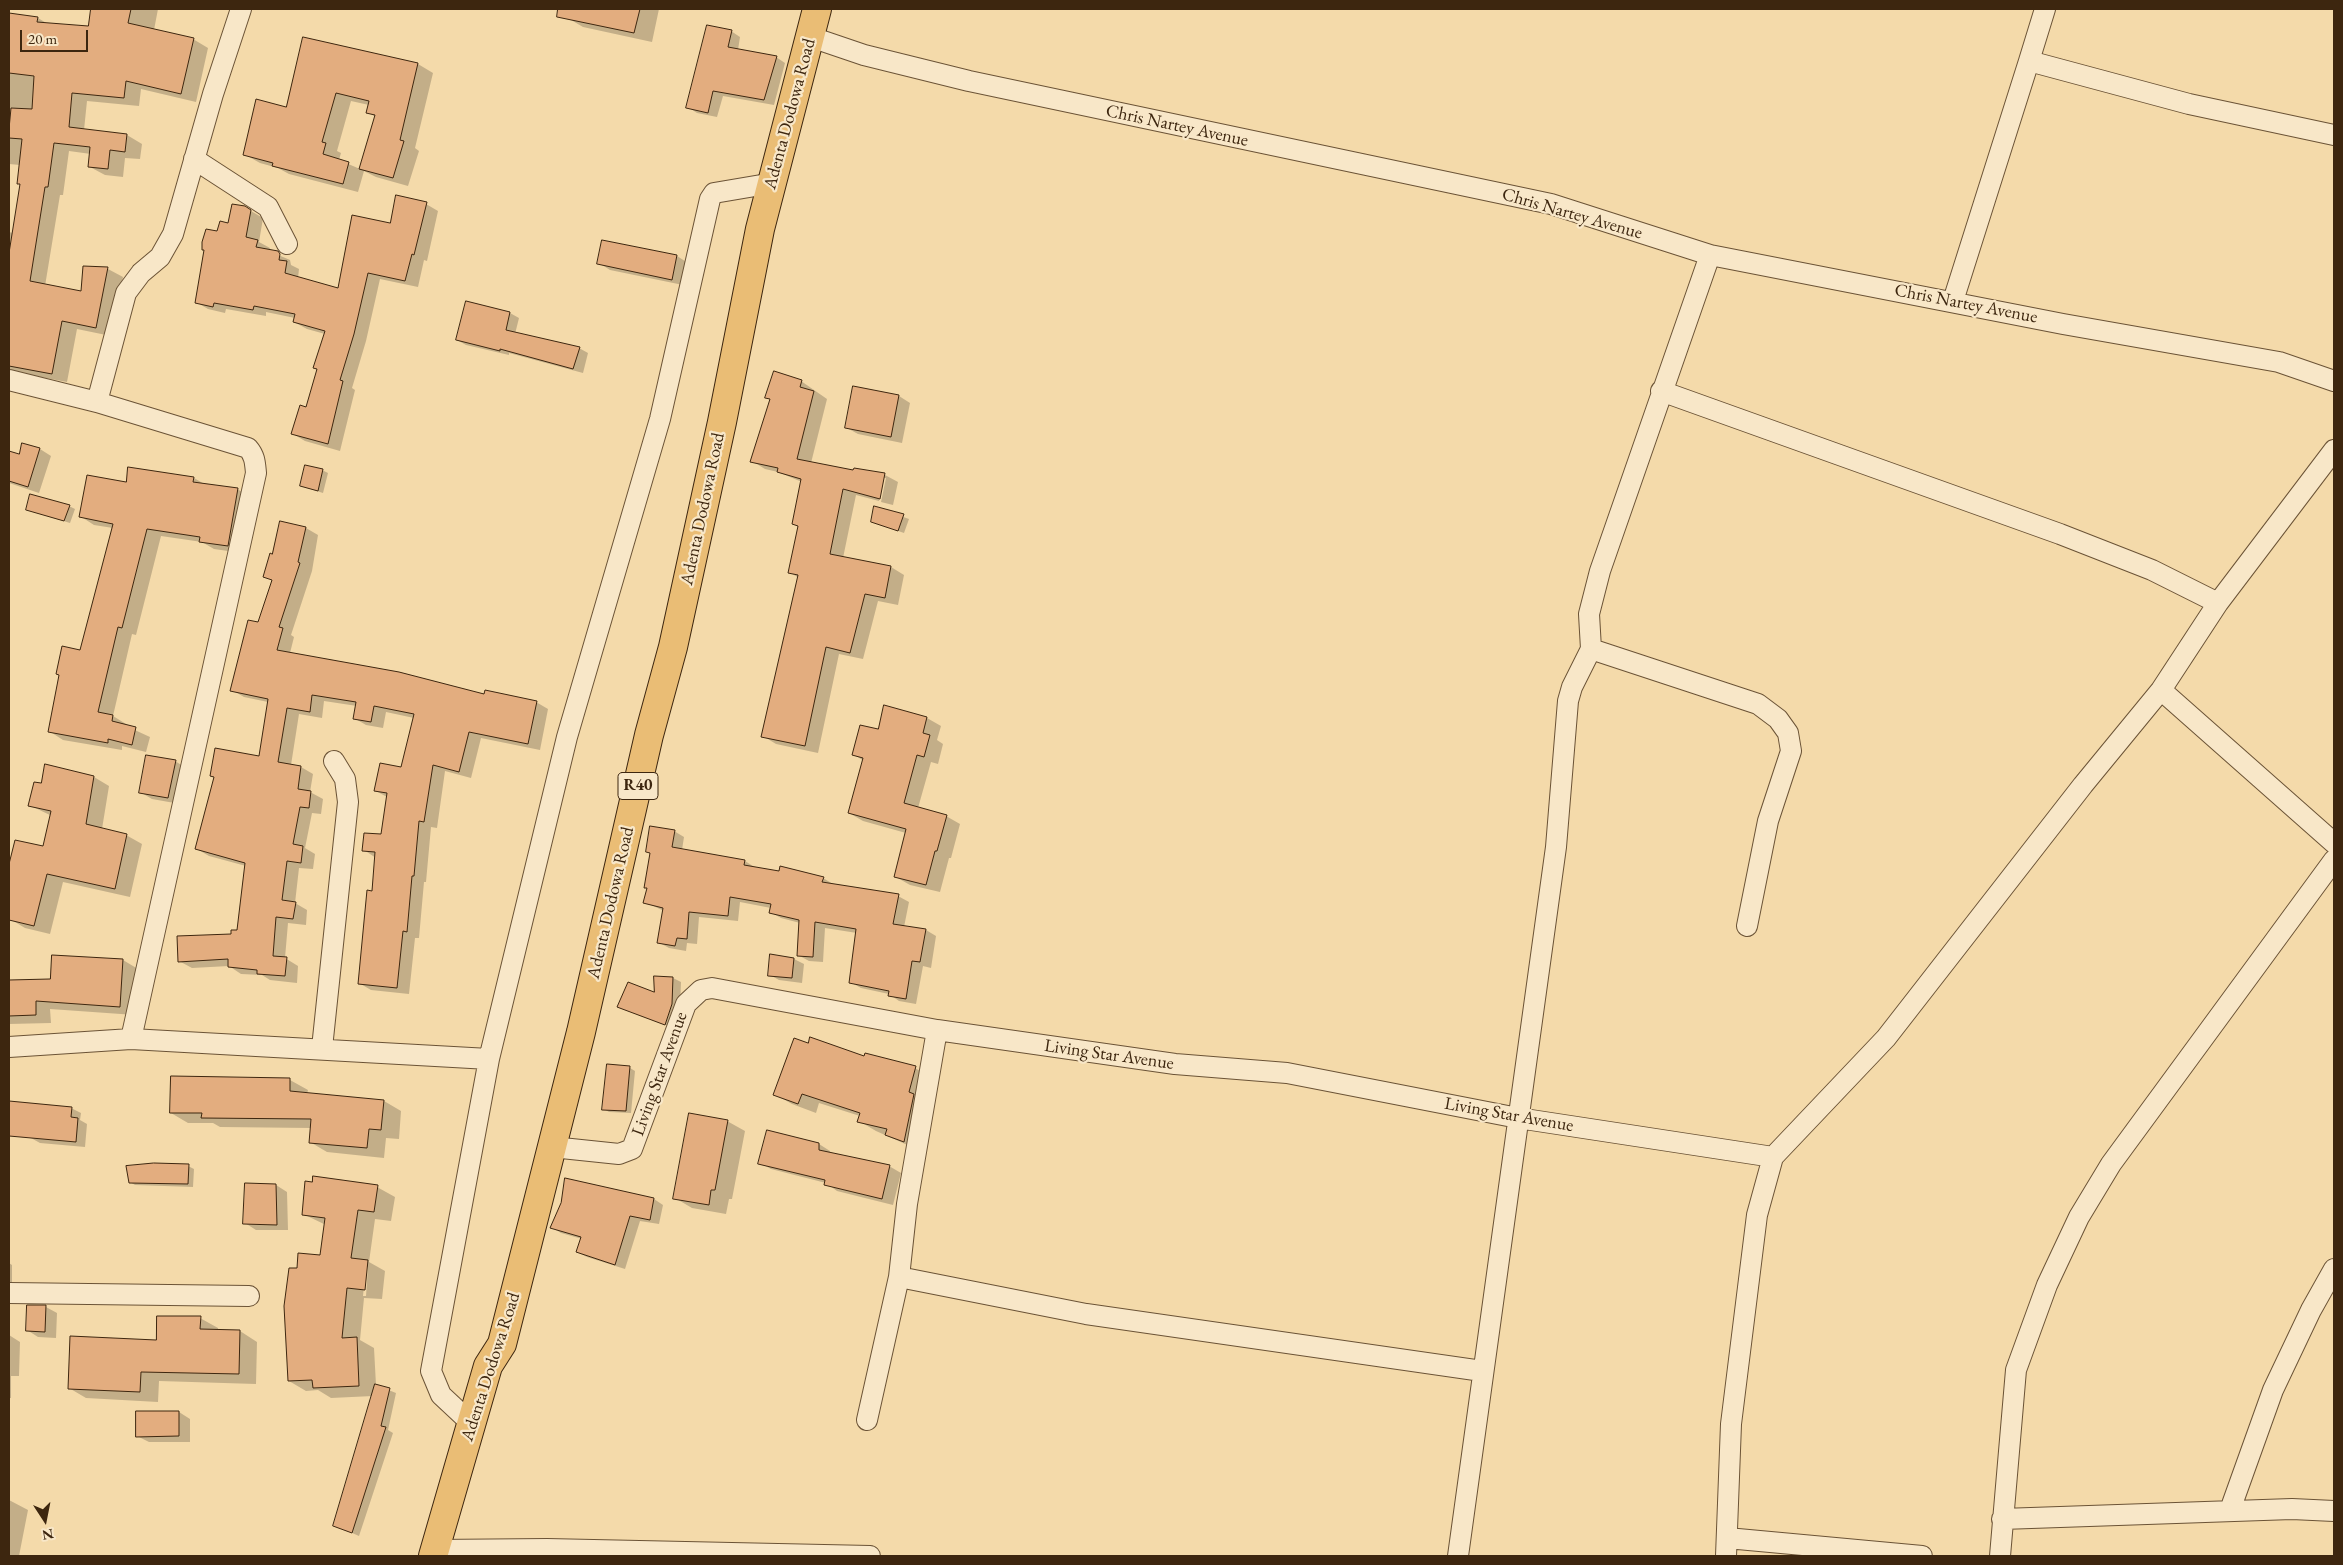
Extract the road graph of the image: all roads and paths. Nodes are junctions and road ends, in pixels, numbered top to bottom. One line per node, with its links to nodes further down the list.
1 (241, 9): 7 (street)
2 (817, 9): 4 (main road, Adenta Dodowa Road / R40)
3 (2045, 9): 5 (street)
4 (811, 37): 8 (main road, Adenta Dodowa Road / R40); 10 (street, Chris Nartey Avenue)
5 (2029, 60): 6 (street); 11 (street)
6 (2334, 135)
7 (194, 159): 9 (street); 15 (street)
8 (773, 184): 28 (street); 30 (main road, Adenta Dodowa Road / R40)
9 (287, 244)
10 (1710, 255): 11 (street, Chris Nartey Avenue); 14 (street)
11 (1953, 301): 13 (street, Chris Nartey Avenue)
12 (9, 380): 15 (street)
13 (2334, 381)
14 (1661, 391): 17 (street); 18 (street)
15 (97, 402): 25 (street)
16 (2334, 450): 17 (street)
17 (2218, 603): 19 (street)
18 (1591, 649): 23 (street); 29 (street)
19 (2161, 690): 21 (street); 31 (street)
20 (334, 761): 27 (street)
21 (2334, 843)
22 (2334, 860): 41 (street)
23 (1747, 926)
24 (936, 1030): 29 (street, Living Star Avenue); 30 (street, Living Star Avenue); 33 (street)
25 (131, 1039): 26 (street); 27 (street)
26 (9, 1047)
27 (322, 1048): 28 (street)
28 (489, 1059): 38 (street)
29 (1518, 1118): 31 (street, Living Star Avenue); 36 (street)
30 (552, 1147): 38 (main road, Adenta Dodowa Road / R40)
31 (1773, 1157): 42 (street)
32 (2334, 1269): 39 (street)
33 (899, 1277): 36 (street); 37 (street)
34 (9, 1293): 35 (street)
35 (249, 1296)
36 (1482, 1371): 45 (street)
37 (867, 1420)
38 (472, 1424): 43 (main road, Adenta Dodowa Road / R40)
39 (2230, 1510): 40 (street); 41 (street)
40 (2334, 1512)
41 (2002, 1519): 47 (street)
42 (1727, 1547): 46 (street)
43 (434, 1553): 44 (street)
44 (870, 1556)
45 (1458, 1556)
46 (1922, 1556)
47 (2000, 1556)

